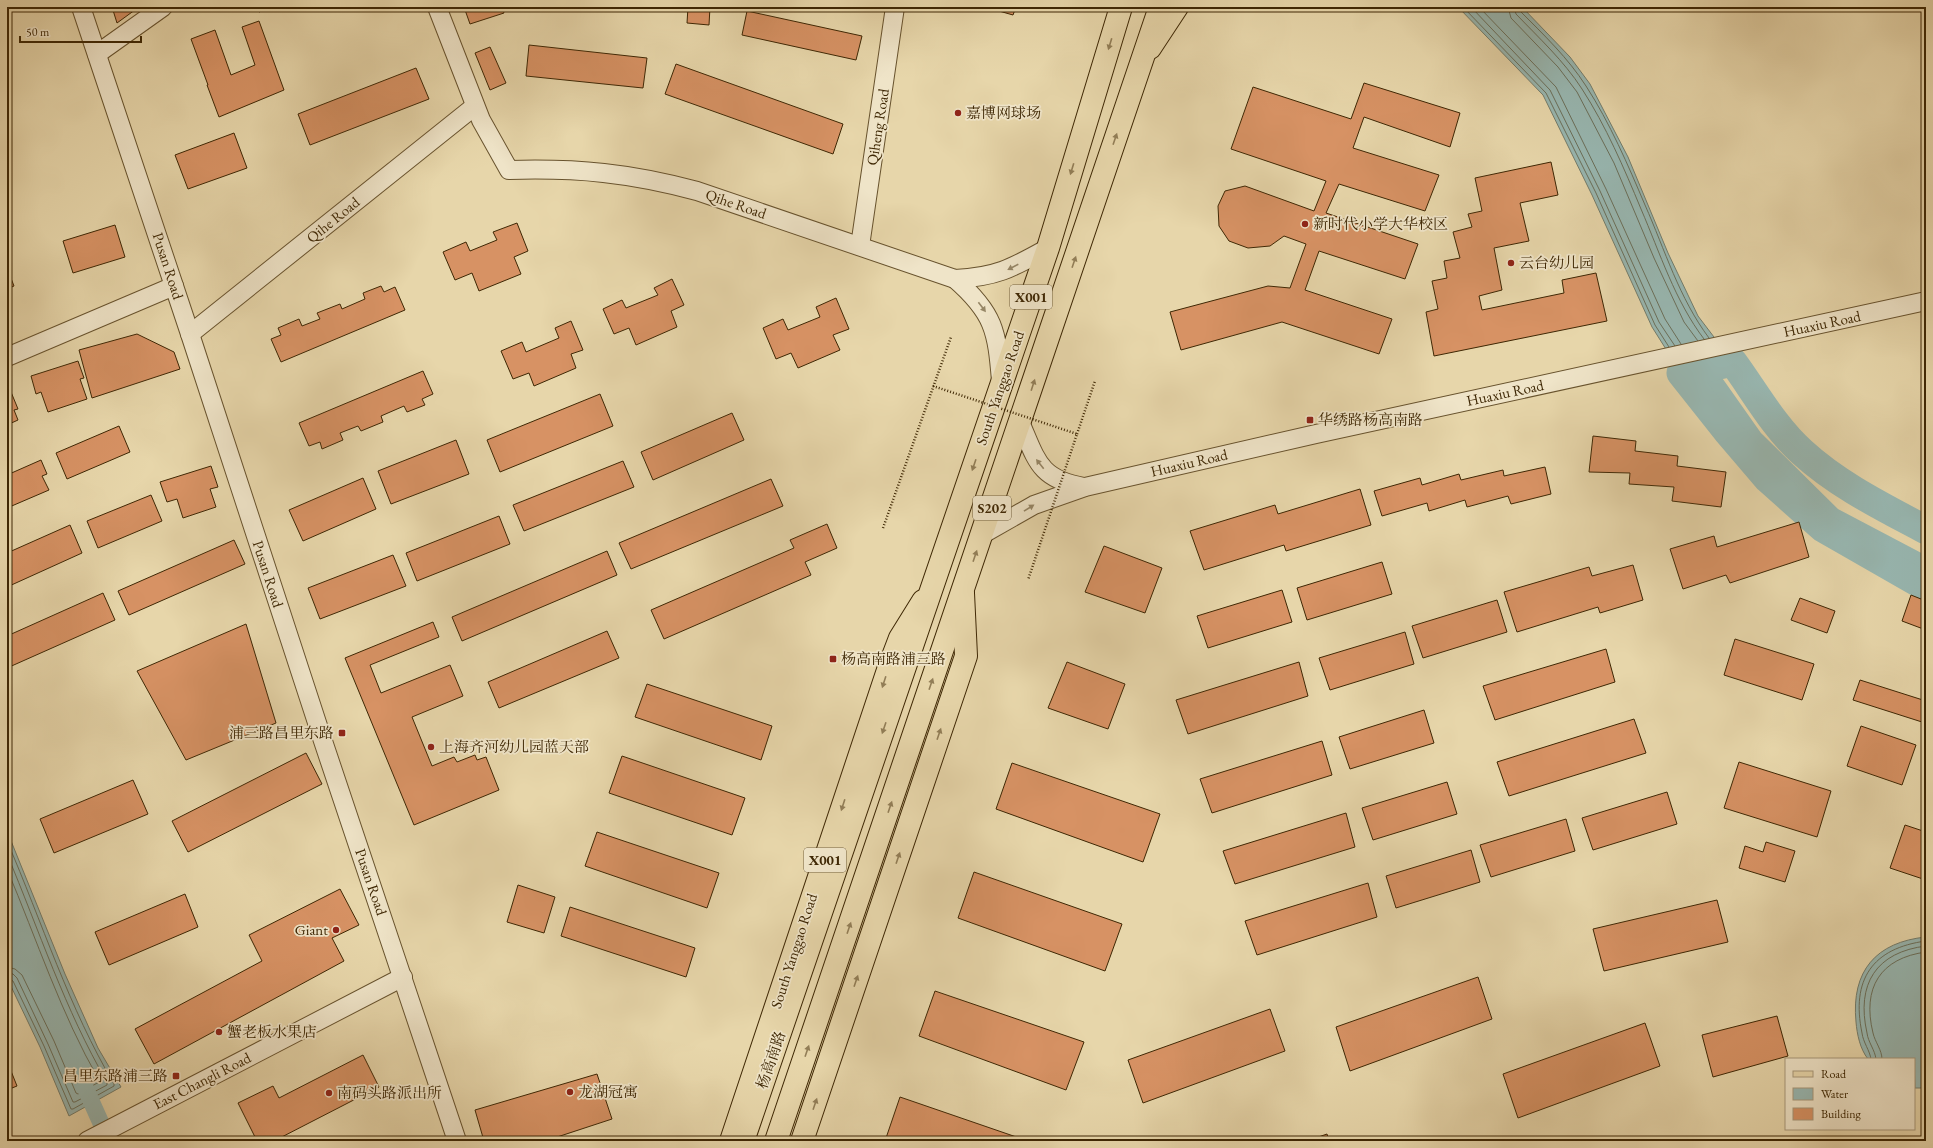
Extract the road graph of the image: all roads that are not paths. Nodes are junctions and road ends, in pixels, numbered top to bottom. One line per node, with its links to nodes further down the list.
1 (81, 7): 8 (street, Pusan Road)
2 (163, 7): 8 (street)
3 (437, 7): 10 (street)
4 (895, 7): 11 (street, Qiheng Road)
5 (1121, 7): 12 (main road, South Yanggao Road / X001, one-way to 12)
6 (1160, 7): 9 (main road, South Yanggao Road / X001)
7 (1177, 7): 9 (main road, South Yanggao Road / X001)
8 (97, 54): 14 (street, Pusan Road)
9 (1142, 59): 19 (main road, South Yanggao Road / X001, one-way to 9)
10 (476, 106): 11 (street, Qihe Road); 16 (street, Qihe Road)
11 (860, 246): 13 (street, Qihe Road)
12 (1048, 248): 13 (street, Qihe Road, one-way to 13); 18 (main road, South Yanggao Road / X001)
13 (955, 279): 18 (street, Qihe Road, one-way to 18)
14 (174, 286): 16 (street, Pusan Road); 17 (street)
15 (1926, 301): 20 (street, Huaxiu Road)
16 (190, 334): 26 (street, Pusan Road)
17 (7, 357)
18 (1002, 384): 22 (main road, South Yanggao Road / X001, one-way to 22)
19 (1020, 422): 20 (street, Huaxiu Road, one-way to 19); 21 (main road, South Yanggao Road / S202)
20 (1085, 487): 21 (street, Huaxiu Road, one-way to 20)
21 (983, 534): 23 (main road, South Yanggao Road / S202, one-way to 21)
22 (933, 585): 24 (main road, South Yanggao Road / X001, one-way to 24); 29 (main road, South Yanggao Road / X001, one-way to 29)
23 (963, 593): 25 (main road, South Yanggao Road / X001, one-way to 23); 32 (main road, South Yanggao Road, one-way to 23)
24 (830, 888): 30 (main road, 杨高南路 / X001)
25 (859, 897): 31 (main road, 杨高南路 / X001, one-way to 25)
26 (403, 977): 27 (street, East Changli Road); 28 (street, Pusan Road)
27 (87, 1141)
28 (457, 1141)
29 (731, 1141)
30 (743, 1141)
31 (776, 1141)
32 (802, 1141)

